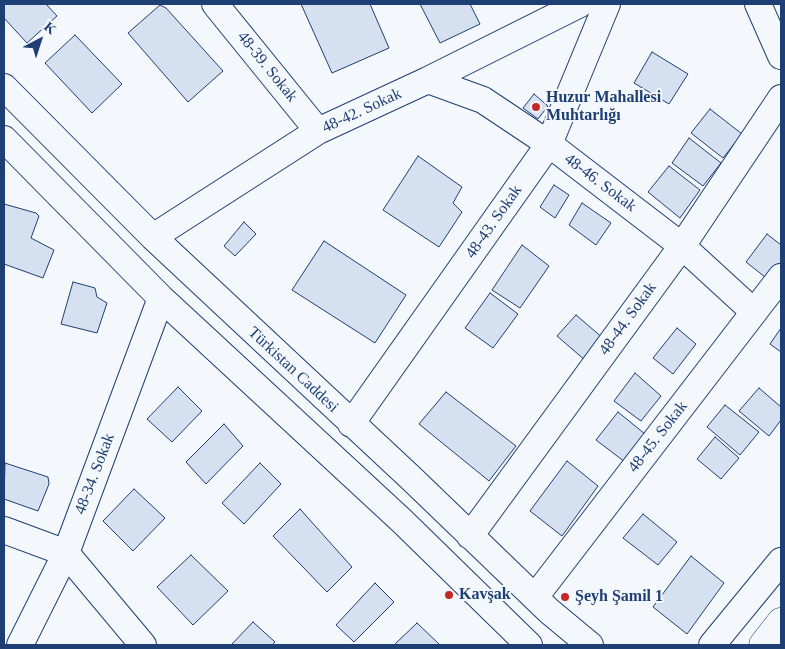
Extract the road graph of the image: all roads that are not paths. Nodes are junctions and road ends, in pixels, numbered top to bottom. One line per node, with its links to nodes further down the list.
1 (215, 4): 9 (street, 48-39. Sokak)
2 (580, 4): 6 (street, 48-42. Sokak)
3 (607, 4): 11 (street, 48-43. Sokak)
4 (758, 4): 5 (street)
5 (781, 56)
6 (428, 80): 9 (street, 48-42. Sokak); 11 (street, 48-46. Sokak)
7 (4, 87): 12 (street, Türkistan Caddesi)
8 (781, 98): 13 (street, 48-44. Sokak)
9 (318, 131): 12 (street, 48-42. Sokak)
10 (4, 140): 15 (street)
11 (549, 144): 13 (street, 48-46. Sokak); 17 (street, 48-43. Sokak)
12 (153, 236): 17 (street, Türkistan Caddesi)
13 (682, 246): 16 (street, 48-46. Sokak); 19 (street, 48-44. Sokak)
14 (781, 277): 16 (street, 48-45. Sokak)
15 (161, 298): 20 (street, 48-34. Sokak); 26 (street)
16 (754, 312): 22 (street, 48-45. Sokak)
17 (351, 424): 19 (street, Türkistan Caddesi)
18 (4, 530): 20 (street)
19 (470, 536): 22 (street, Türkistan Caddesi)
20 (66, 553): 24 (street, 48-34. Sokak); 25 (street)
21 (781, 561): 28 (street)
22 (535, 597): 27 (street, Türkistan Caddesi)
23 (781, 622): 29 (main road)
24 (20, 645)
25 (143, 645)
26 (529, 645)
27 (590, 645)
28 (712, 645)
29 (763, 645)

